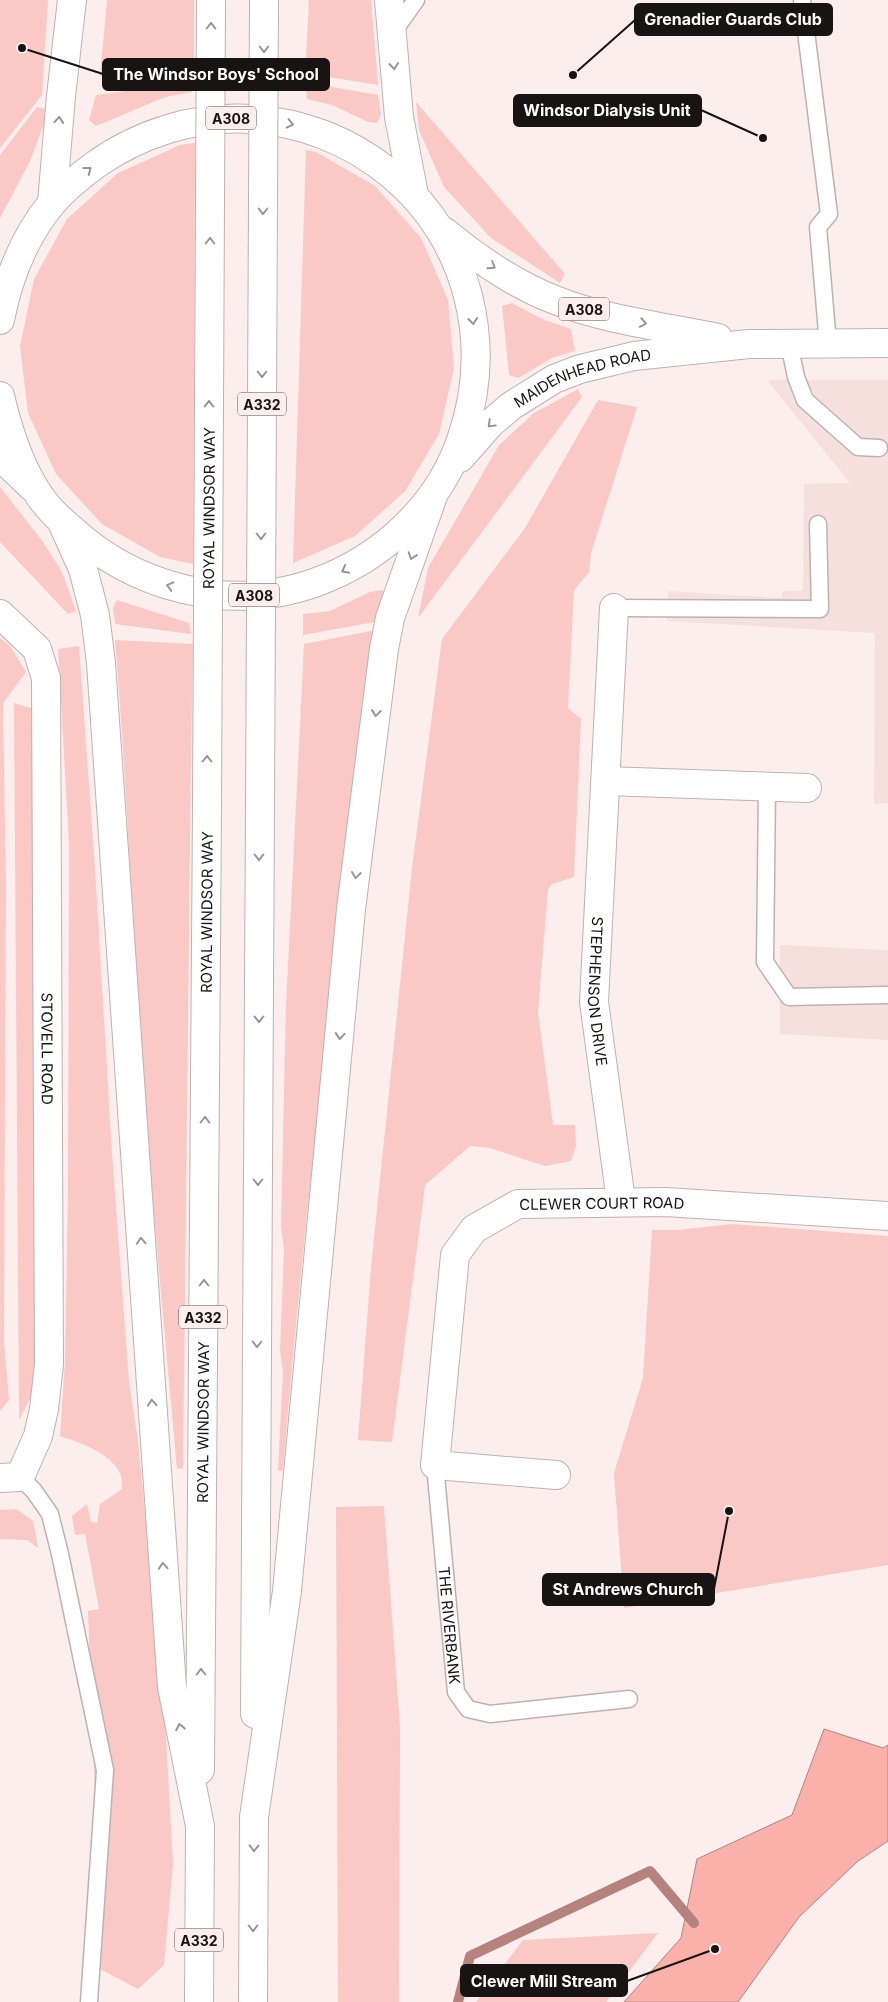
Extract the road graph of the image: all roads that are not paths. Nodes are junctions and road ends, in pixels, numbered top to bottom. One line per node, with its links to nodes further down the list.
1 (72, 0): 10 (main road, one-way to 1)
2 (211, 0): 39 (main road, ROYAL WINDSOR WAY / A332, one-way to 2, bridge)
3 (264, 0): 8 (main road, A332, one-way to 8, bridge)
4 (389, 0): 7 (main road)
5 (416, 0): 7 (lane)
6 (802, 0): 18 (lane)
7 (391, 35): 9 (main road, one-way to 9)
8 (264, 120): 9 (main road, A308, one-way to 9); 10 (main road, A308, one-way to 8); 38 (main road, A332, one-way to 38, bridge)
9 (414, 195): 11 (main road, A308)
10 (52, 203): 12 (main road, A308)
11 (438, 227): 17 (main road, MAIDENHEAD ROAD / A308, one-way to 17); 22 (main road, A308, one-way to 22)
12 (31, 235): 13 (main road); 14 (main road, A308)
13 (0, 264)
14 (0, 320)
15 (789, 343): 17 (main road, MAIDENHEAD ROAD / A308); 18 (main road, MAIDENHEAD ROAD / A308); 20 (lane)
16 (888, 343): 18 (main road, MAIDENHEAD ROAD / A308)
17 (749, 344): 22 (main road, MAIDENHEAD ROAD / A308, one-way to 22)
18 (828, 344)
19 (0, 396): 23 (main road, A308)
20 (879, 448)
21 (0, 456): 23 (main road)
22 (440, 484): 24 (main road, A308, one-way to 24); 38 (main road, one-way to 38)
23 (39, 496): 24 (main road, A308)
24 (61, 520): 39 (main road, one-way to 24)
25 (818, 524): 26 (lane)
26 (614, 608): 28 (main road, STEPHENSON DRIVE)
27 (0, 614): 36 (main road, STOVELL ROAD)
28 (606, 780): 29 (main road); 32 (main road, STEPHENSON DRIVE)
29 (767, 786): 30 (main road); 31 (lane)
30 (807, 788)
31 (886, 995)
32 (621, 1202): 33 (main road, CLEWER COURT ROAD); 34 (main road, CLEWER COURT ROAD)
33 (888, 1216)
34 (435, 1465): 35 (main road); 37 (lane, THE RIVERBANK)
35 (556, 1475)
36 (10, 1477): 40 (lane)
37 (630, 1699)
38 (254, 1817): 42 (main road, A332, one-way to 42)
39 (200, 1826): 41 (main road, A332)
40 (89, 2002)
41 (199, 2002)
42 (253, 2002)

